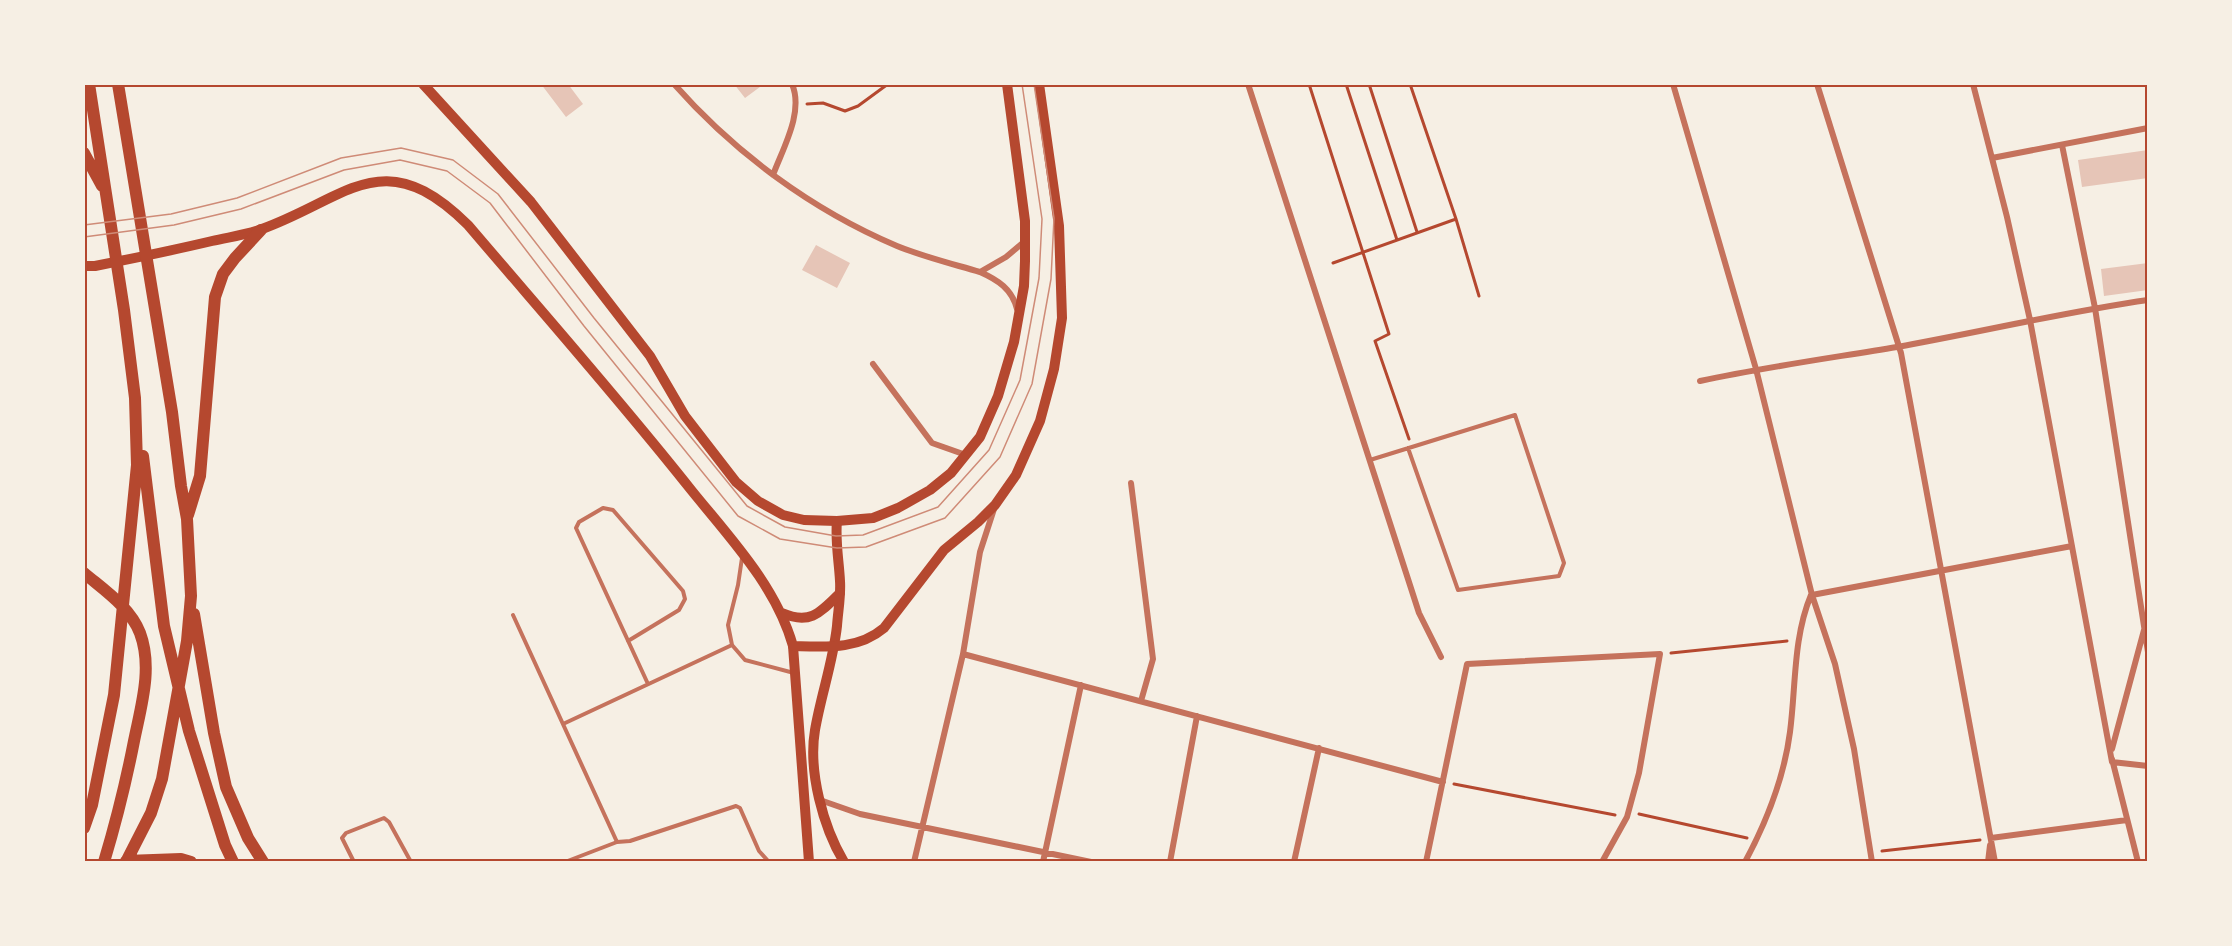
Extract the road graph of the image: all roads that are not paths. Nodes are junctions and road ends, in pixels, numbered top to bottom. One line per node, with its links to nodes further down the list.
1 (89, 84): 17 (highway)
2 (118, 84): 37 (highway)
3 (423, 84): 38 (main road)
4 (674, 84): 16 (street)
5 (792, 84): 16 (street)
6 (1007, 84): 19 (main road)
7 (1039, 84): 36 (main road)
8 (1248, 84): 34 (street)
9 (1673, 84): 29 (street)
10 (1817, 84): 27 (street)
11 (1973, 84): 15 (street)
12 (2148, 128): 13 (street)
13 (2062, 145): 15 (street); 24 (street)
14 (84, 153): 17 (highway)
15 (1992, 158): 26 (street)
16 (773, 175): 22 (street)
17 (107, 195): 31 (highway)
18 (261, 230): 20 (main road); 37 (highway); 40 (main road)
19 (1026, 241): 22 (street); 25 (main road)
20 (90, 266): 21 (street)
21 (84, 272)
22 (980, 272): 25 (street)
23 (2148, 300): 24 (street)
24 (2096, 308): 26 (street); 49 (street)
25 (1019, 316): 33 (main road)
26 (2030, 320): 27 (street); 39 (street)
27 (1899, 346): 29 (street); 41 (street)
28 (873, 364): 33 (street)
29 (1756, 369): 30 (street); 44 (street)
30 (1700, 381)
31 (135, 398): 70 (highway); 77 (highway)
32 (1410, 447): 32 (lane); 34 (lane)
33 (966, 456): 38 (main road)
34 (1369, 460): 56 (street)
35 (1131, 483): 60 (street)
36 (995, 505): 53 (main road); 55 (street)
37 (187, 519): 45 (highway)
38 (837, 521): 43 (main road)
39 (2072, 546): 41 (street); 64 (street)
40 (742, 554): 46 (main road); 51 (lane)
41 (1940, 570): 44 (street); 71 (street)
42 (84, 573): 74 (highway)
43 (840, 593): 46 (main road); 53 (main road)
44 (1812, 595): 92 (street); 93 (street)
45 (191, 596): 75 (highway); 78 (highway)
46 (782, 613): 52 (main road)
47 (513, 615): 62 (lane)
48 (2148, 623): 49 (street)
49 (2144, 630): 54 (street); 64 (street)
50 (628, 641): 50 (lane); 58 (lane)
51 (732, 645): 57 (lane); 58 (lane)
52 (793, 646): 53 (main road); 57 (main road)
53 (835, 647): 67 (main road)
54 (2148, 652)
55 (963, 654): 59 (street); 69 (street)
56 (1441, 657)
57 (794, 673): 83 (main road)
58 (648, 684): 62 (lane)
59 (1081, 685): 60 (street); 73 (street)
60 (1141, 701): 61 (street)
61 (1197, 716): 63 (street); 88 (street)
62 (563, 724): 72 (lane)
63 (1319, 748): 66 (street); 89 (street)
64 (2112, 762): 65 (street); 68 (street)
65 (2148, 766)
66 (1443, 782): 90 (street); 91 (street)
67 (820, 800): 69 (street); 84 (main road)
68 (2127, 820): 71 (street); 96 (street)
69 (924, 827): 73 (street); 85 (street)
70 (84, 828)
71 (1991, 838): 94 (street); 95 (street)
72 (617, 842): 81 (lane); 82 (lane)
73 (1045, 852): 86 (street); 87 (street)
74 (104, 862)
75 (126, 862): 76 (highway)
76 (191, 862)
77 (233, 862)
78 (263, 862)
79 (354, 862): 80 (lane)
80 (411, 862)
81 (565, 862)
82 (769, 862)
83 (809, 862)
84 (844, 862)
85 (914, 862)
86 (1043, 862)
87 (1090, 862)
88 (1170, 862)
89 (1294, 862)
90 (1426, 862)
91 (1602, 862)
92 (1745, 862)
93 (1872, 862)
94 (1988, 862)
95 (1995, 862)
96 (2138, 862)

